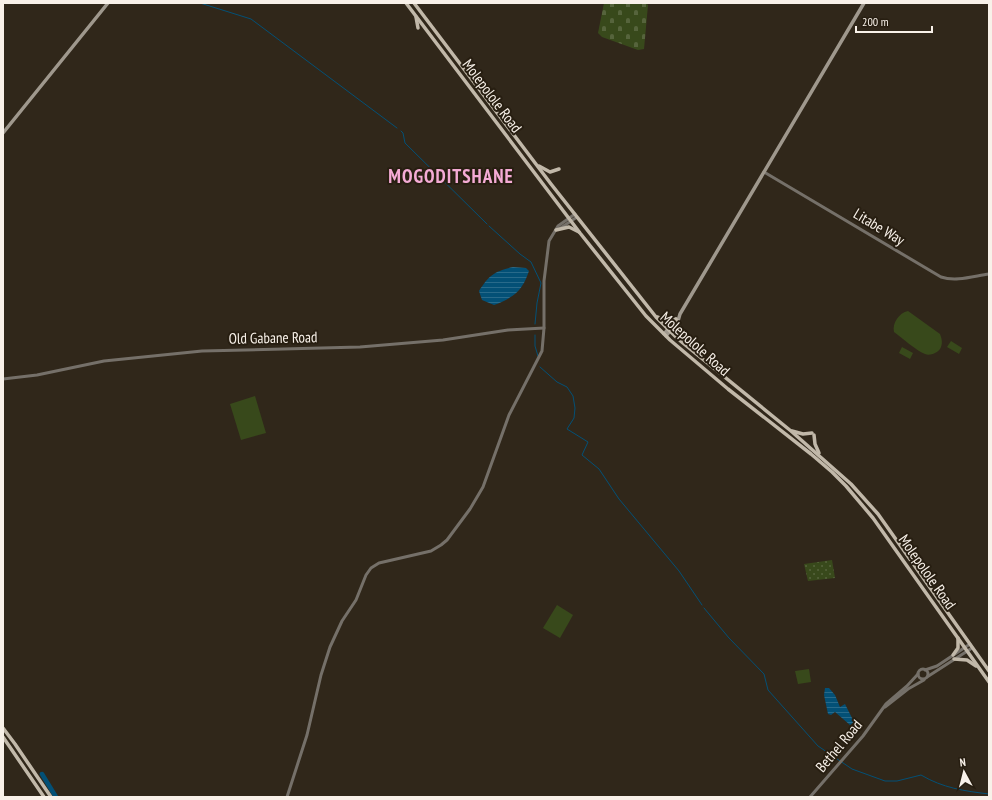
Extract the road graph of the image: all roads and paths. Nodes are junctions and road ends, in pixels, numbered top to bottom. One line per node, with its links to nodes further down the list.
1 (108, 3): 11 (main road)
2 (406, 3): 5 (main road, Molepolole Road)
3 (414, 3): 7 (main road, Molepolole Road)
4 (864, 3): 14 (main road)
5 (416, 16): 6 (main road); 8 (main road, Molepolole Road)
6 (418, 28)
7 (479, 88): 8 (main road); 10 (main road, Molepolole Road)
8 (482, 103): 16 (main road, Molepolole Road)
9 (504, 112): 10 (main road)
10 (504, 121): 12 (main road, Molepolole Road)
11 (3, 133)
12 (538, 166): 13 (main road); 15 (main road, Molepolole Road)
13 (559, 169)
14 (764, 172): 20 (street, Litabe Way); 23 (main road)
15 (576, 215): 16 (street); 21 (main road, Molepolole Road)
16 (570, 219): 17 (street); 18 (main road, Molepolole Road)
17 (555, 231): 18 (main road); 24 (street)
18 (580, 233): 26 (main road, Molepolole Road)
19 (626, 273): 21 (main road)
20 (989, 274)
21 (625, 279): 22 (main road, Molepolole Road)
22 (656, 317): 23 (main road); 25 (main road, Molepolole Road)
23 (677, 320): 25 (main road); 27 (main road)
24 (544, 328): 28 (street, Old Gabane Road); 51 (street)
25 (669, 330): 26 (main road); 27 (main road, Molepolole Road)
26 (665, 335): 31 (main road, Molepolole Road)
27 (685, 344): 29 (main road, Molepolole Road)
28 (3, 380)
29 (791, 431): 30 (main road, Molepolole Road); 30 (main road)
30 (820, 455): 32 (main road, Molepolole Road)
31 (958, 636): 33 (main road, Molepolole Road); 34 (main road)
32 (971, 646): 33 (street); 39 (main road, Molepolole Road)
33 (966, 649): 34 (street); 37 (main road, Molepolole Road)
34 (952, 658): 35 (street); 36 (street); 37 (main road)
35 (937, 666): 36 (street); 38 (street)
36 (939, 669): 41 (street)
37 (980, 669): 43 (main road, Molepolole Road)
38 (925, 670): 40 (street); 41 (street)
39 (989, 671)
40 (918, 674): 42 (street); 44 (street, Bethel Road)
41 (927, 677): 42 (street)
42 (924, 680): 44 (street, Bethel Road)
43 (989, 682)
44 (883, 707): 52 (street, Bethel Road)
45 (3, 728): 47 (main road)
46 (3, 737): 48 (main road)
47 (34, 771): 48 (main road); 50 (main road)
48 (29, 774): 49 (main road)
49 (44, 797)
50 (51, 797)
51 (287, 797)
52 (810, 797)

